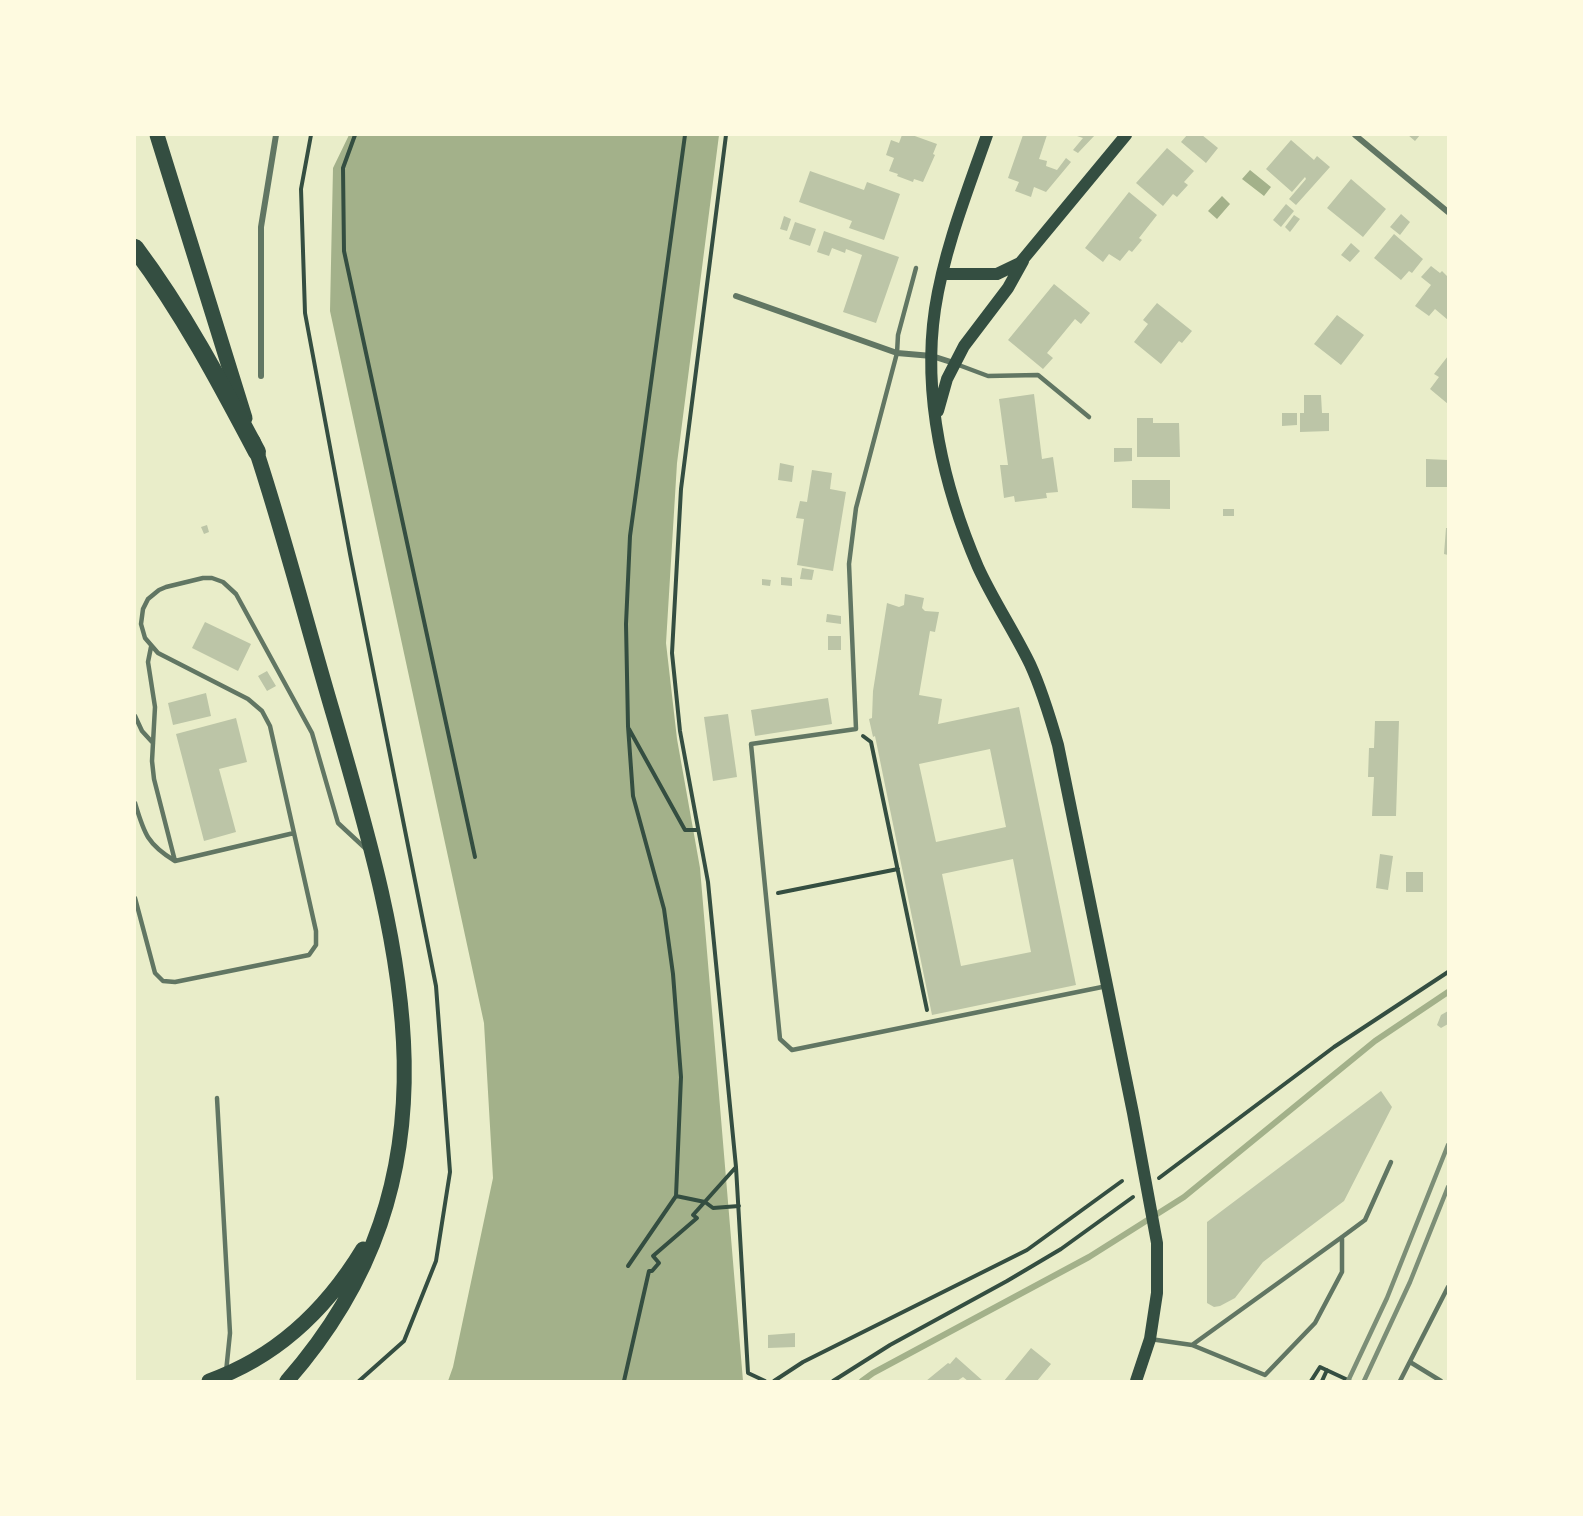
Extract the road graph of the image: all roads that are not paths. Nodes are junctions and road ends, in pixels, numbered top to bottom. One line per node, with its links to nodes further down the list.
1 (157, 135): 18 (main road)
2 (276, 135): 15 (street)
3 (987, 135): 10 (main road)
4 (1126, 135): 8 (main road)
5 (1355, 135): 6 (street)
6 (1448, 212)
7 (135, 248): 18 (highway)
8 (1027, 255): 10 (main road); 14 (main road)
9 (916, 268): 12 (lane)
10 (942, 274): 13 (main road)
11 (736, 296): 12 (street)
12 (897, 353): 13 (street); 27 (lane)
13 (932, 356): 14 (street); 17 (main road)
14 (954, 363): 16 (lane); 17 (main road)
15 (261, 376)
16 (1089, 417)
17 (936, 418): 27 (main road)
18 (257, 452): 24 (main road)
19 (151, 647): 21 (lane); 23 (lane); 24 (lane)
20 (135, 716): 21 (lane)
21 (153, 743): 25 (lane)
22 (135, 803): 25 (lane)
23 (294, 832): 25 (lane); 26 (lane)
24 (371, 854): 30 (main road)
25 (175, 861)
26 (135, 898)
27 (1107, 986): 33 (main road)
28 (217, 1098): 36 (lane)
29 (1391, 1162): 31 (lane)
30 (384, 1213): 36 (main road); 38 (main road)
31 (1342, 1237): 34 (lane); 34 (lane)
32 (1448, 1287): 35 (lane)
33 (1150, 1339): 34 (lane); 39 (main road)
34 (1192, 1345)
35 (1410, 1362): 40 (lane); 41 (lane)
36 (226, 1375): 37 (main road)
37 (209, 1381)
38 (287, 1381)
39 (1136, 1381)
40 (1400, 1381)
41 (1441, 1381)

